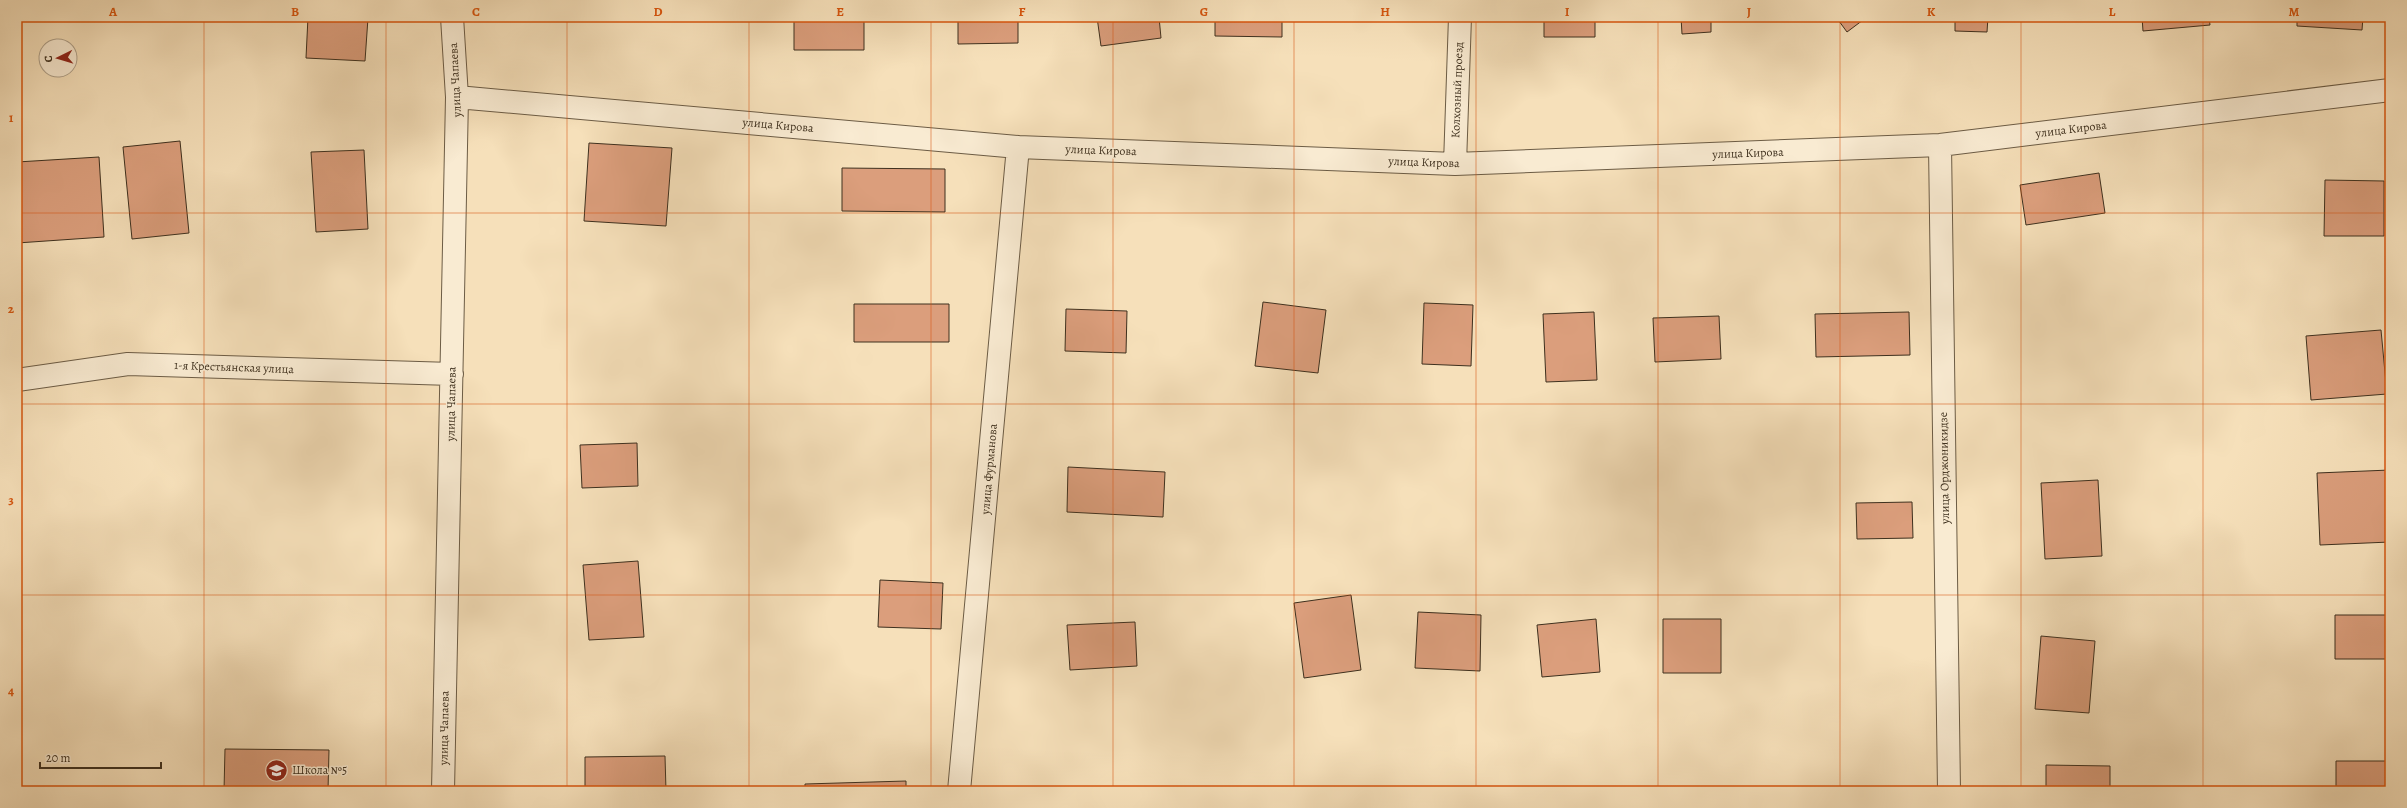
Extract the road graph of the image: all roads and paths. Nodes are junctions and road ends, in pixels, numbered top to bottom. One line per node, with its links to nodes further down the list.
1 (452, 17): 4 (street, улица Чапаева)
2 (1460, 17): 7 (street, Колхозный проезд)
3 (2390, 90): 5 (street, улица Кирова)
4 (458, 97): 6 (street, улица Кирова); 8 (street, улица Чапаева)
5 (1940, 145): 7 (street, улица Кирова); 12 (street, улица Орджоникидзе)
6 (1018, 147): 7 (street, улица Кирова); 11 (street, улица Фурманова)
7 (1455, 164)
8 (452, 374): 9 (street, 1-я Крестьянская улица); 10 (street, улица Чапаева)
9 (17, 380)
10 (443, 791)
11 (958, 791)
12 (1949, 791)

